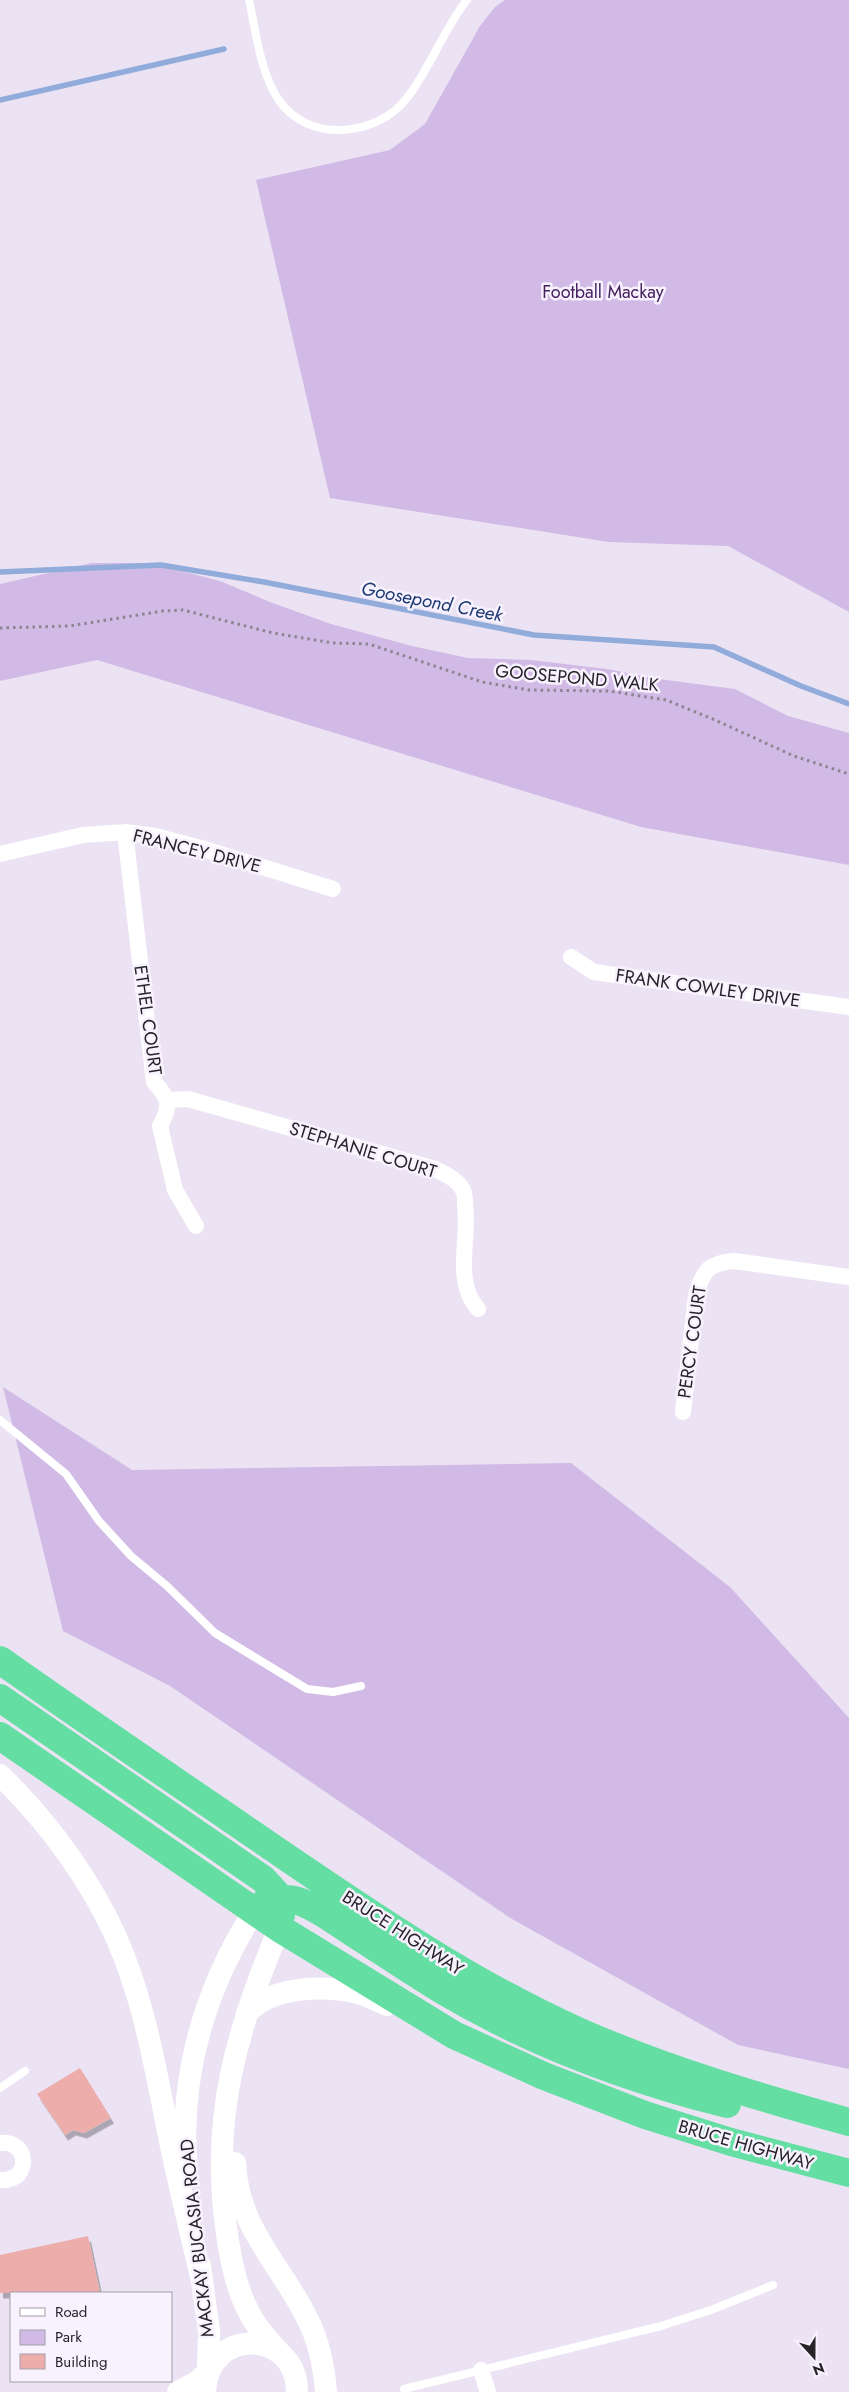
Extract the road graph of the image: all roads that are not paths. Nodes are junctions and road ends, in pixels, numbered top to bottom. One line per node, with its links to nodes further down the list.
1 (249, 0): 2 (lane)
2 (466, 0)
3 (125, 832): 4 (street, FRANCEY DRIVE); 5 (street, FRANCEY DRIVE); 8 (street, ETHEL COURT)
4 (0, 854)
5 (333, 889)
6 (571, 957): 7 (street, FRANK COWLEY DRIVE)
7 (849, 1007)
8 (168, 1100): 9 (street); 11 (street, STEPHANIE COURT)
9 (196, 1226)
10 (849, 1277): 12 (street, PERCY COURT)
11 (478, 1309)
12 (683, 1412)
13 (0, 1420): 15 (lane)
14 (0, 1660): 25 (highway, BRUCE HIGHWAY)
15 (361, 1686)
16 (0, 1698): 19 (highway)
17 (0, 1736): 19 (highway, BRUCE HIGHWAY)
18 (0, 1775): 30 (main road)
19 (267, 1905): 20 (highway, BRUCE HIGHWAY); 26 (highway); 30 (main road, MACKAY BUCASIA ROAD)
20 (279, 1928): 21 (main road, MACKAY BUCASIA ROAD); 22 (highway, BRUCE HIGHWAY)
21 (246, 2018): 22 (main road); 32 (main road, MACKAY BUCASIA ROAD); 38 (main road)
22 (454, 2035): 28 (highway, BRUCE HIGHWAY)
23 (25, 2071): 24 (lane)
24 (0, 2088)
25 (849, 2122)
26 (849, 2132)
27 (0, 2143): 29 (street)
28 (849, 2173)
29 (0, 2180)
30 (202, 2281): 34 (main road, MACKAY BUCASIA ROAD)
31 (773, 2285): 33 (lane)
32 (286, 2359): 34 (main road); 35 (main road, MACKAY BUCASIA ROAD)
33 (481, 2370): 36 (lane); 39 (street)
34 (207, 2378): 37 (main road)
35 (297, 2389)
36 (404, 2389)
37 (178, 2392)
38 (326, 2392)
39 (488, 2392)

